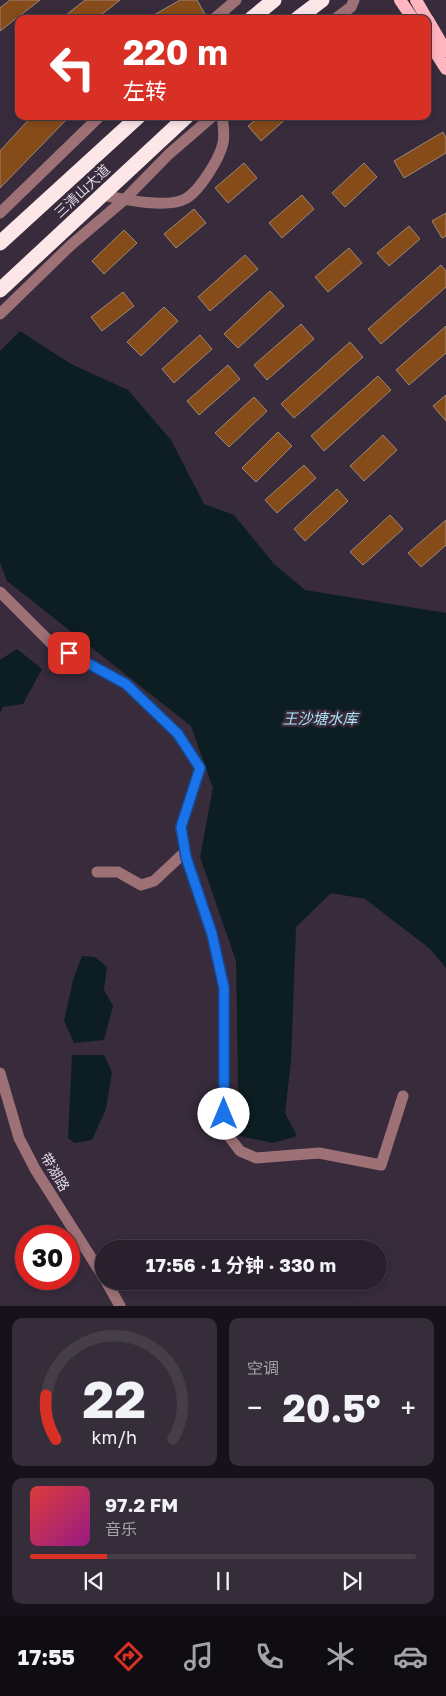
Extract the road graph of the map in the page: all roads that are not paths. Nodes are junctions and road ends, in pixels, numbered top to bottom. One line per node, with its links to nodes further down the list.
1 (236, 0): 7 (street)
2 (274, 0): 8 (highway)
3 (322, 0): 9 (highway)
4 (354, 0): 10 (street)
5 (400, 0): 11 (main road)
6 (416, 0): 12 (main road)
7 (219, 15)
8 (256, 15)
9 (302, 15)
10 (340, 15)
11 (410, 15)
12 (424, 15)
13 (431, 27): 15 (main road)
14 (431, 46): 16 (main road)
15 (446, 51)
16 (446, 69)
17 (95, 120): 24 (street)
18 (135, 120): 25 (highway, 三清山大道)
19 (183, 120): 22 (highway, 三清山大道)
20 (208, 120): 23 (street)
21 (222, 120): 23 (street)
22 (102, 195): 23 (street); 26 (highway, 三清山大道)
23 (124, 200): 27 (street)
24 (0, 213)
25 (0, 243)
26 (0, 290)
27 (0, 314)
28 (0, 592): 29 (street)
29 (185, 852): 30 (street); 32 (street)
30 (97, 872)
31 (0, 1073): 33 (street, 带湖路)
32 (402, 1096)
33 (95, 1264)
34 (111, 1290): 35 (street, 带湖路)
35 (120, 1306)

